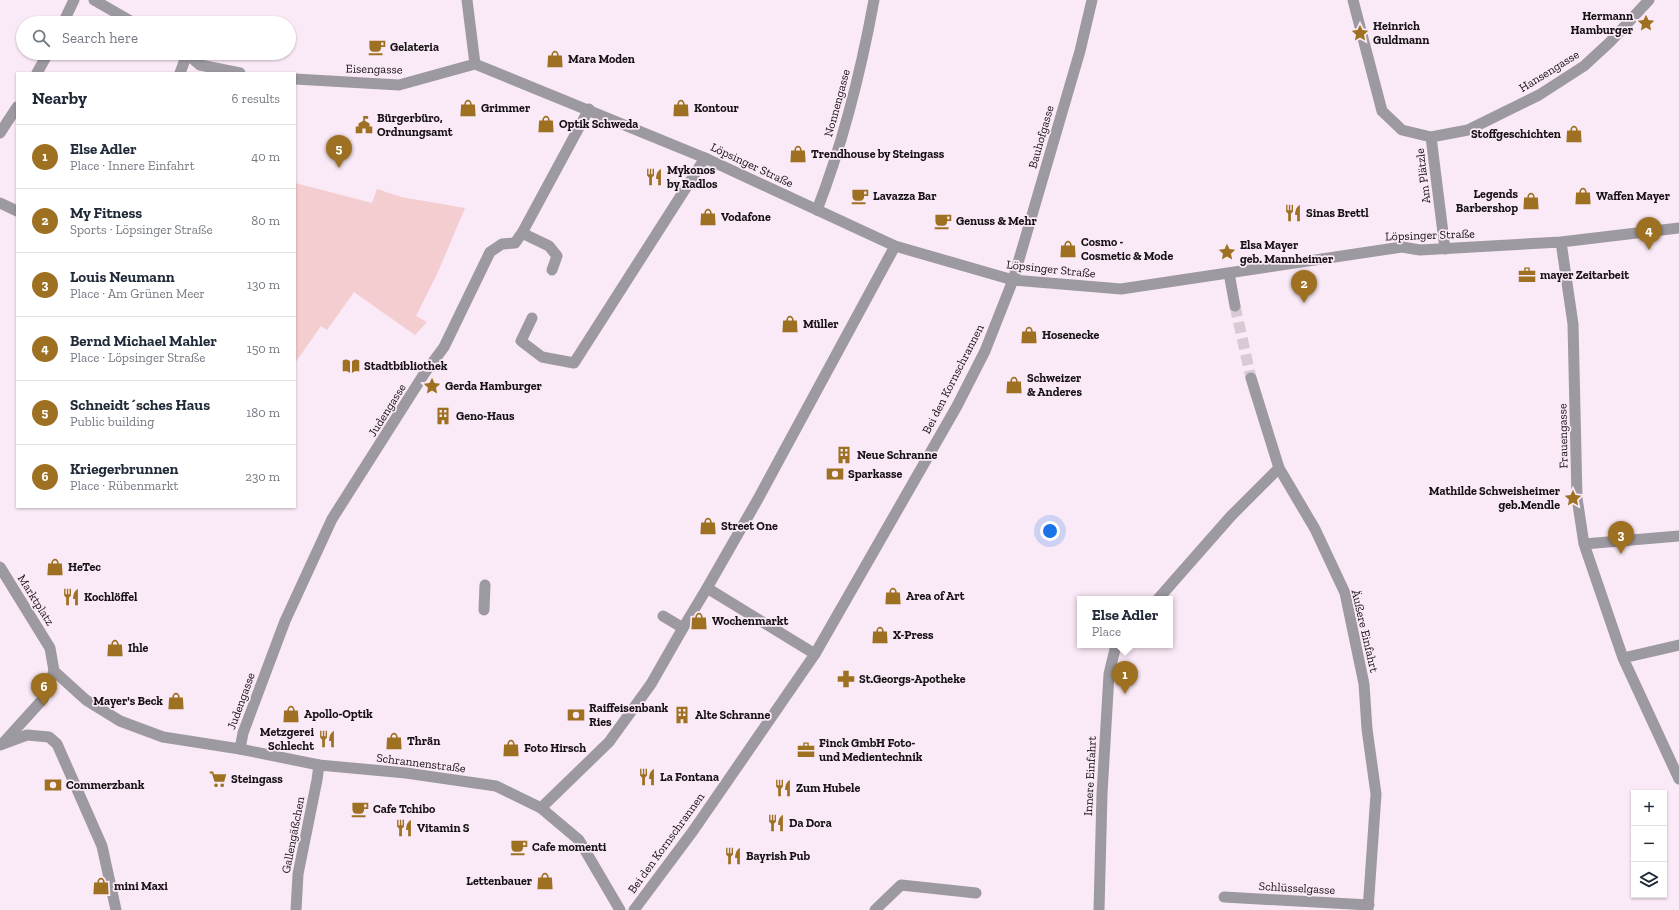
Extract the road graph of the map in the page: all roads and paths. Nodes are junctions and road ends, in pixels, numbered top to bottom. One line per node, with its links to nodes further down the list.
1 (74, 0): 8 (street)
2 (94, 0): 9 (street)
3 (467, 0): 13 (street)
4 (874, 0): 26 (street, Nonnengasse)
5 (1092, 0): 34 (street, Bauhofgasse)
6 (1353, 0): 22 (street)
7 (1649, 0): 20 (street, Hansengasse)
8 (67, 16)
9 (122, 16)
10 (44, 60): 14 (street)
11 (185, 60): 15 (street)
12 (195, 60): 16 (street)
13 (475, 64): 17 (street, Eisengasse); 19 (street, Löpsinger Straße)
14 (38, 72)
15 (180, 72)
16 (235, 72)
17 (296, 79)
18 (16, 109): 21 (street)
19 (589, 109): 23 (street, Löpsinger Straße); 28 (street, Judengasse)
20 (1468, 130): 22 (street, Am Plätzle)
21 (0, 133)
22 (1431, 137): 31 (street, Am Plätzle)
23 (705, 158): 26 (street, Löpsinger Straße); 36 (street)
24 (0, 203): 25 (street)
25 (16, 210)
26 (817, 210): 30 (street, Löpsinger Straße)
27 (1679, 228): 29 (street, Löpsinger Straße)
28 (522, 233): 32 (street); 54 (street, Judengasse)
29 (1561, 242): 31 (street, Löpsinger Straße); 40 (street, Frauengasse)
30 (895, 246): 34 (street, Löpsinger Straße); 43 (street)
31 (1445, 249): 33 (street, Löpsinger Straße)
32 (552, 270)
33 (1229, 273): 34 (street, Löpsinger Straße); 35 (street)
34 (1013, 280): 50 (street, Bei den Kornschrannen)
35 (1235, 306)
36 (532, 318)
37 (1251, 378): 38 (street, Äußere Einfahrt)
38 (1279, 468): 44 (street); 60 (street, Äußere Einfahrt)
39 (1679, 536): 40 (street)
40 (1584, 544): 51 (street, Frauengasse)
41 (0, 567): 52 (street, Marktplatz)
42 (485, 585): 45 (street)
43 (707, 588): 47 (street); 50 (street)
44 (1161, 596)
45 (484, 610)
46 (663, 616): 47 (street)
47 (683, 628): 57 (street)
48 (1679, 645): 51 (street)
49 (1115, 648): 66 (street, Innere Einfahrt)
50 (815, 654): 64 (street, Bei den Kornschrannen)
51 (1623, 658): 56 (street, Frauengasse)
52 (54, 670): 53 (street); 54 (street, Schrannenstraße)
53 (2, 744): 61 (street)
54 (240, 749): 55 (street, Schrannenstraße)
55 (318, 765): 57 (street, Schrannenstraße); 62 (street, Gallengäßchen)
56 (1679, 779)
57 (541, 808): 63 (street, Schrannenstraße)
58 (976, 894): 65 (street)
59 (1224, 896): 60 (street, Schlüsselgasse)
60 (1368, 908)
61 (116, 910)
62 (296, 910)
63 (620, 910)
64 (634, 910)
65 (874, 910)
66 (1099, 910)

